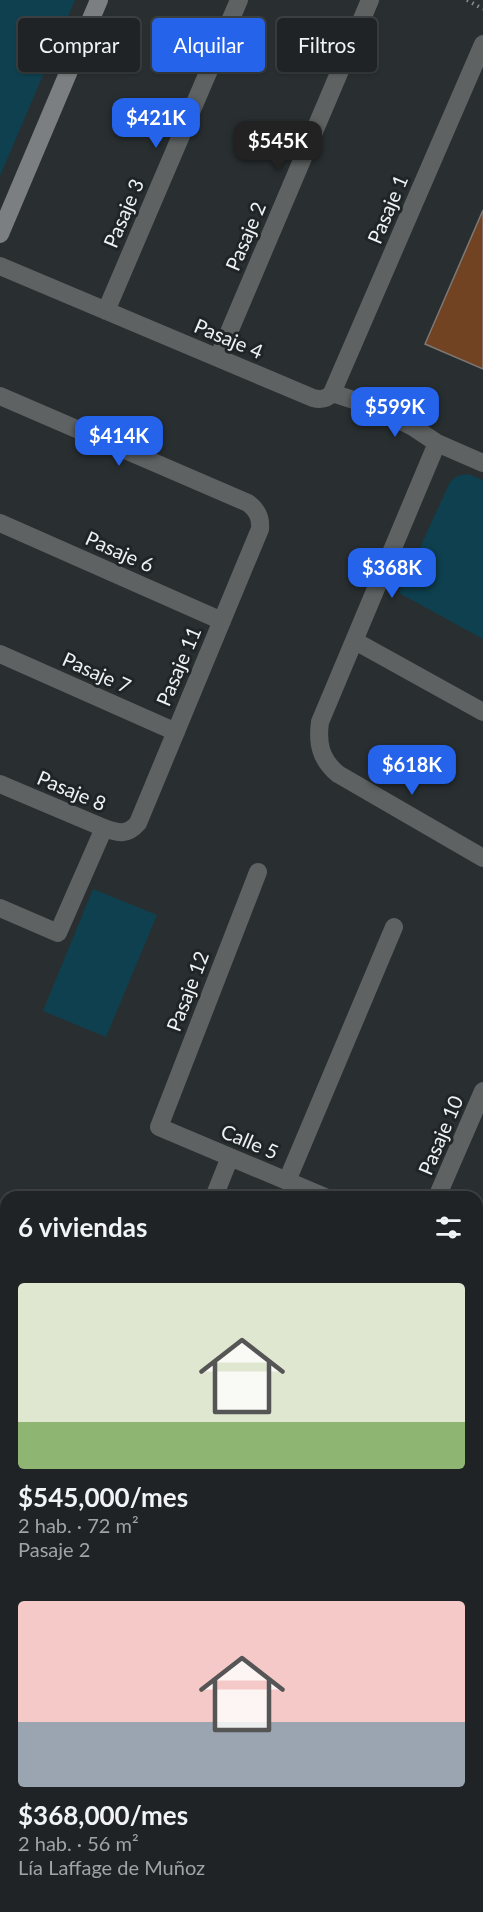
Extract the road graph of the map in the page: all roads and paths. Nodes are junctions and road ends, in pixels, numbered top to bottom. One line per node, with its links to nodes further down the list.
1 (99, 0): 7 (street)
2 (238, 0): 9 (street, Pasaje 3)
3 (370, 0): 10 (street, Pasaje 2)
4 (467, 0): 5 (path)
5 (483, 9)
6 (483, 44): 11 (street, Pasaje 1)
7 (0, 234)
8 (0, 266): 9 (street, Pasaje 4)
9 (106, 311): 10 (street, Pasaje 4)
10 (218, 358): 11 (street, Pasaje 4)
11 (332, 393): 13 (street, Pasaje 4)
12 (0, 396): 16 (street, Pasaje 11)
13 (437, 443): 14 (street, Pasaje 4); 17 (street)
14 (483, 463)
15 (0, 523): 16 (street, Pasaje 6)
16 (222, 621): 20 (street, Pasaje 11)
17 (355, 641): 19 (street); 24 (street)
18 (0, 654): 20 (street, Pasaje 7)
19 (483, 712)
20 (176, 732): 23 (street, Pasaje 11)
21 (0, 784): 22 (street, Pasaje 8)
22 (104, 828): 23 (street, Pasaje 8); 26 (street)
23 (127, 832)
24 (483, 858)
25 (258, 872): 29 (street, Pasaje 12)
26 (0, 908)
27 (394, 927): 31 (street)
28 (483, 1091): 34 (street, Pasaje 10)
29 (159, 1127): 30 (street, Calle 5)
30 (230, 1157): 31 (street, Calle 5); 32 (street)
31 (287, 1181): 33 (street, Calle 5)
32 (216, 1191)
33 (311, 1191)
34 (440, 1191)

